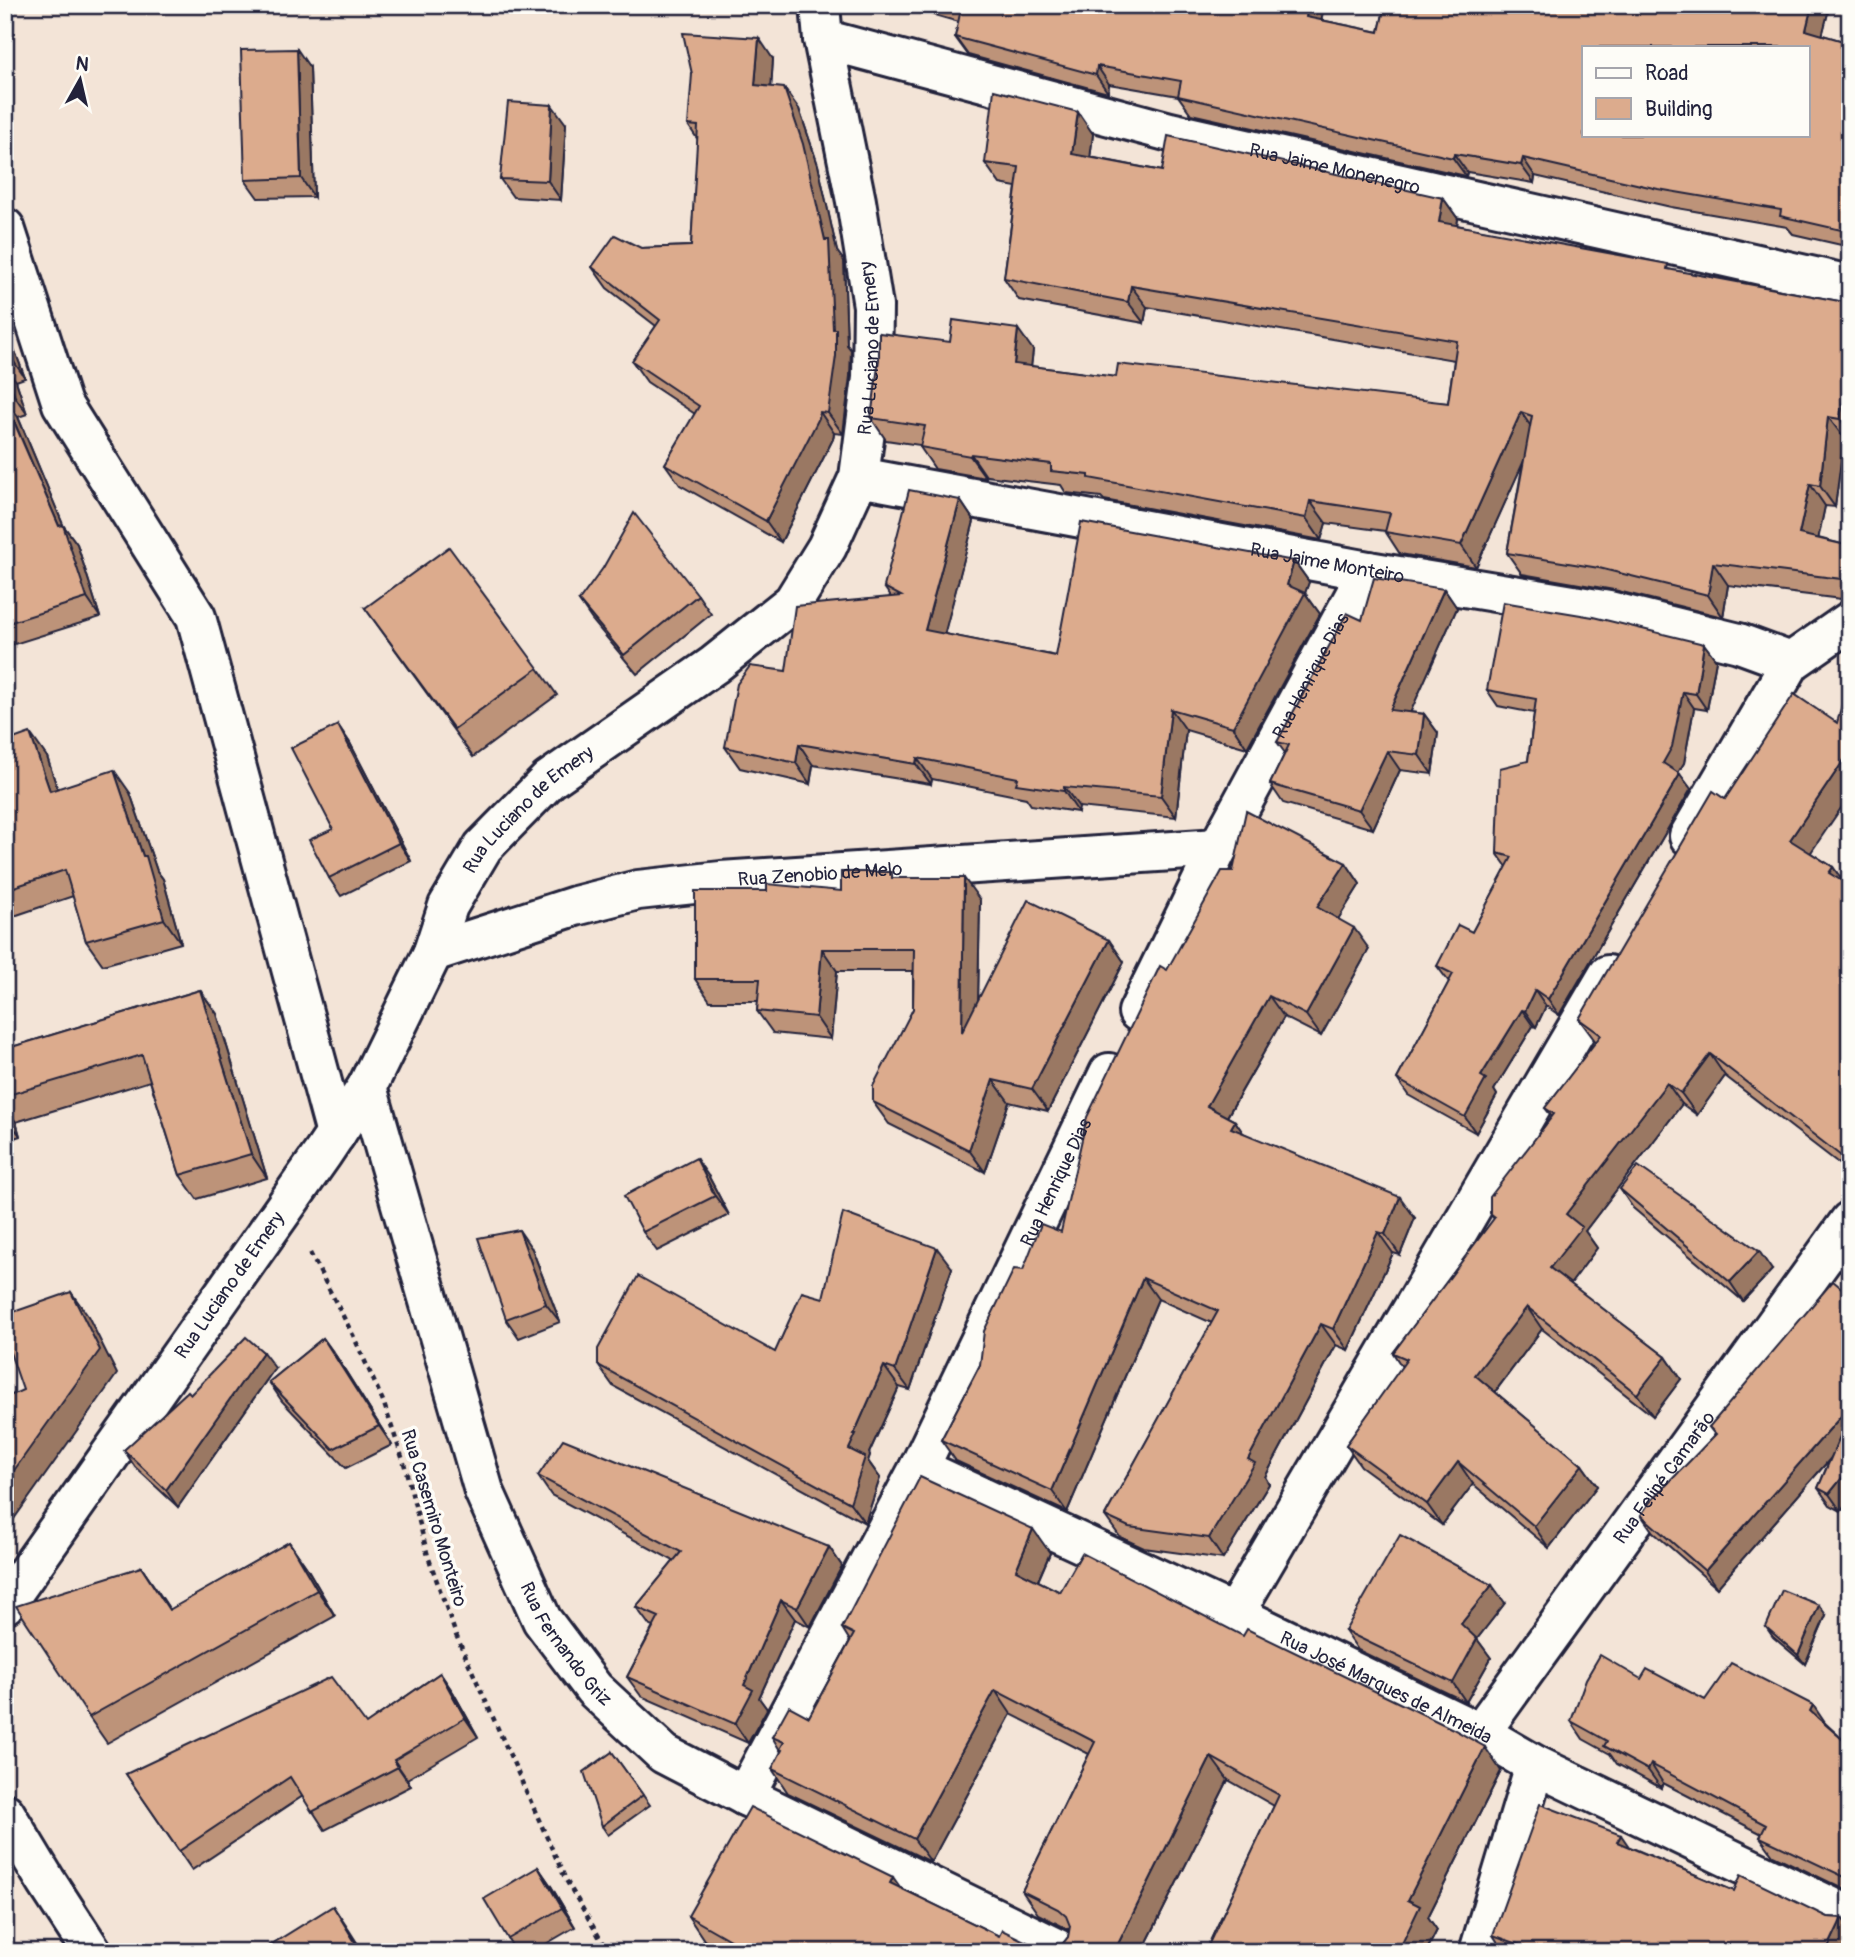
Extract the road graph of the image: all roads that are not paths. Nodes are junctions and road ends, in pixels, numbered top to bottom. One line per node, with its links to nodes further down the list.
1 (822, 22): 3 (street, Rua Jaime Monenegro); 4 (street, Rua Luciano de Emery)
2 (5, 228): 13 (street)
3 (1850, 285)
4 (859, 477): 5 (street, Rua Jaime Monteiro); 11 (street, Rua Luciano de Emery)
5 (1368, 571): 7 (street, Rua Jaime Monteiro); 8 (street, Rua Henrique Dias)
6 (1850, 621): 7 (street)
7 (1791, 662): 9 (street)
8 (1218, 848): 11 (street, Rua Zenobio de Melo); 15 (street, Rua Henrique Dias)
9 (1671, 867)
10 (1629, 940): 17 (street)
11 (433, 952): 12 (street, Rua Luciano de Emery)
12 (367, 1087): 13 (street, Rua Luciano de Emery); 20 (street, Rua Fernando Griz)
13 (336, 1134): 16 (street, Rua Luciano de Emery)
14 (1850, 1221): 18 (street, Rua Felipé Camarão)
15 (919, 1468): 17 (street, Rua José Marques de Almeida); 20 (street, Rua Henrique Dias)
16 (5, 1604)
17 (1234, 1614): 18 (street, Rua José Marques de Almeida)
18 (1480, 1733): 19 (street, Rua José Marques de Almeida)
19 (1535, 1765): 22 (street, Rua José Marques de Almeida); 25 (street)
20 (745, 1796): 24 (street, Rua Fernando Griz)
21 (5, 1813): 23 (street)
22 (1850, 1916)
23 (92, 1952)
24 (1065, 1952)
25 (1479, 1952)

